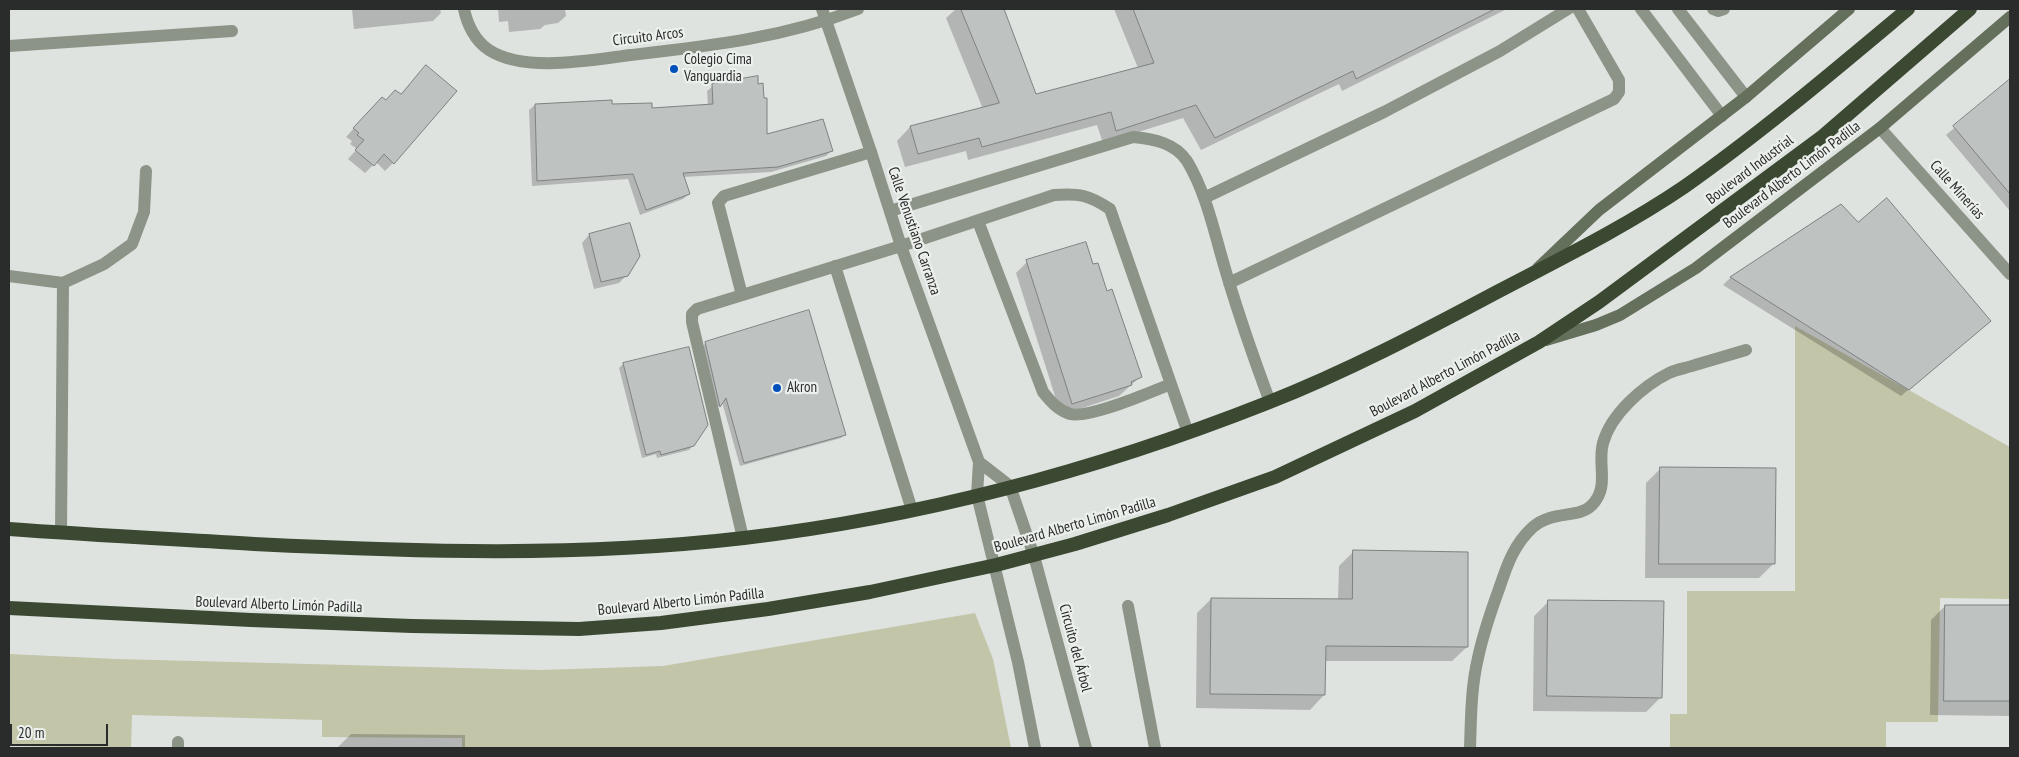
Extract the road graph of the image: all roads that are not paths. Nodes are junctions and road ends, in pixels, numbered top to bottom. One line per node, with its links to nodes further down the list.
1 (464, 9): 14 (street, Circuito Arcos)
2 (822, 9): 14 (street, Calle Venustiano Carranza)
3 (858, 9): 14 (street, Circuito Arcos)
4 (1568, 9): 22 (street)
5 (1578, 9): 31 (street)
6 (1641, 9): 18 (street)
7 (1678, 9): 17 (street)
8 (1713, 9): 9 (street)
9 (1724, 9)
10 (1849, 9): 17 (main road)
11 (1908, 9): 27 (highway, Boulevard Industrial)
12 (1970, 9): 33 (highway, Boulevard Industrial)
13 (2010, 17): 19 (main road, Boulevard Alberto Limón Padilla)
14 (826, 21): 20 (street, Calle Venustiano Carranza)
15 (232, 31): 16 (street)
16 (9, 46)
17 (1746, 97): 18 (main road)
18 (1722, 116): 27 (main road)
19 (1880, 128): 28 (street, Calle Minerías); 33 (main road, Boulevard Alberto Limón Padilla)
20 (871, 152): 23 (street, Calle Venustiano Carranza); 32 (street)
21 (146, 171): 30 (street)
22 (1204, 198): 23 (street); 31 (street)
23 (890, 211): 25 (street, Calle Venustiano Carranza)
24 (978, 221): 25 (street); 35 (street); 35 (street)
25 (901, 246): 26 (street); 38 (street, Calle Venustiano Carranza)
26 (835, 266): 32 (street); 41 (street)
27 (1534, 273): 36 (highway)
28 (2010, 274)
29 (9, 276): 30 (street)
30 (63, 283): 43 (street)
31 (1229, 283): 36 (street)
32 (742, 295): 44 (street)
33 (1538, 342): 45 (highway, Boulevard Alberto Limón Padilla)
34 (1746, 350): 52 (street)
35 (1171, 384): 37 (street)
36 (1270, 402): 37 (highway)
37 (1188, 432): 39 (highway)
38 (979, 462): 39 (street); 40 (street, Calle Venustiano Carranza)
39 (1010, 486): 40 (highway); 45 (street)
40 (977, 495): 41 (highway); 46 (street, Calle Venustiano Carranza)
41 (912, 510): 44 (highway)
42 (9, 529): 43 (highway)
43 (61, 533): 44 (highway)
44 (743, 538)
45 (1034, 556): 46 (highway, Boulevard Alberto Limón Padilla); 50 (street, Circuito del Árbol)
46 (996, 565): 48 (highway, Boulevard Alberto Limón Padilla); 49 (street)
47 (1128, 606): 51 (street)
48 (9, 608)
49 (1035, 748)
50 (1086, 748)
51 (1155, 748)
52 (1470, 748)

